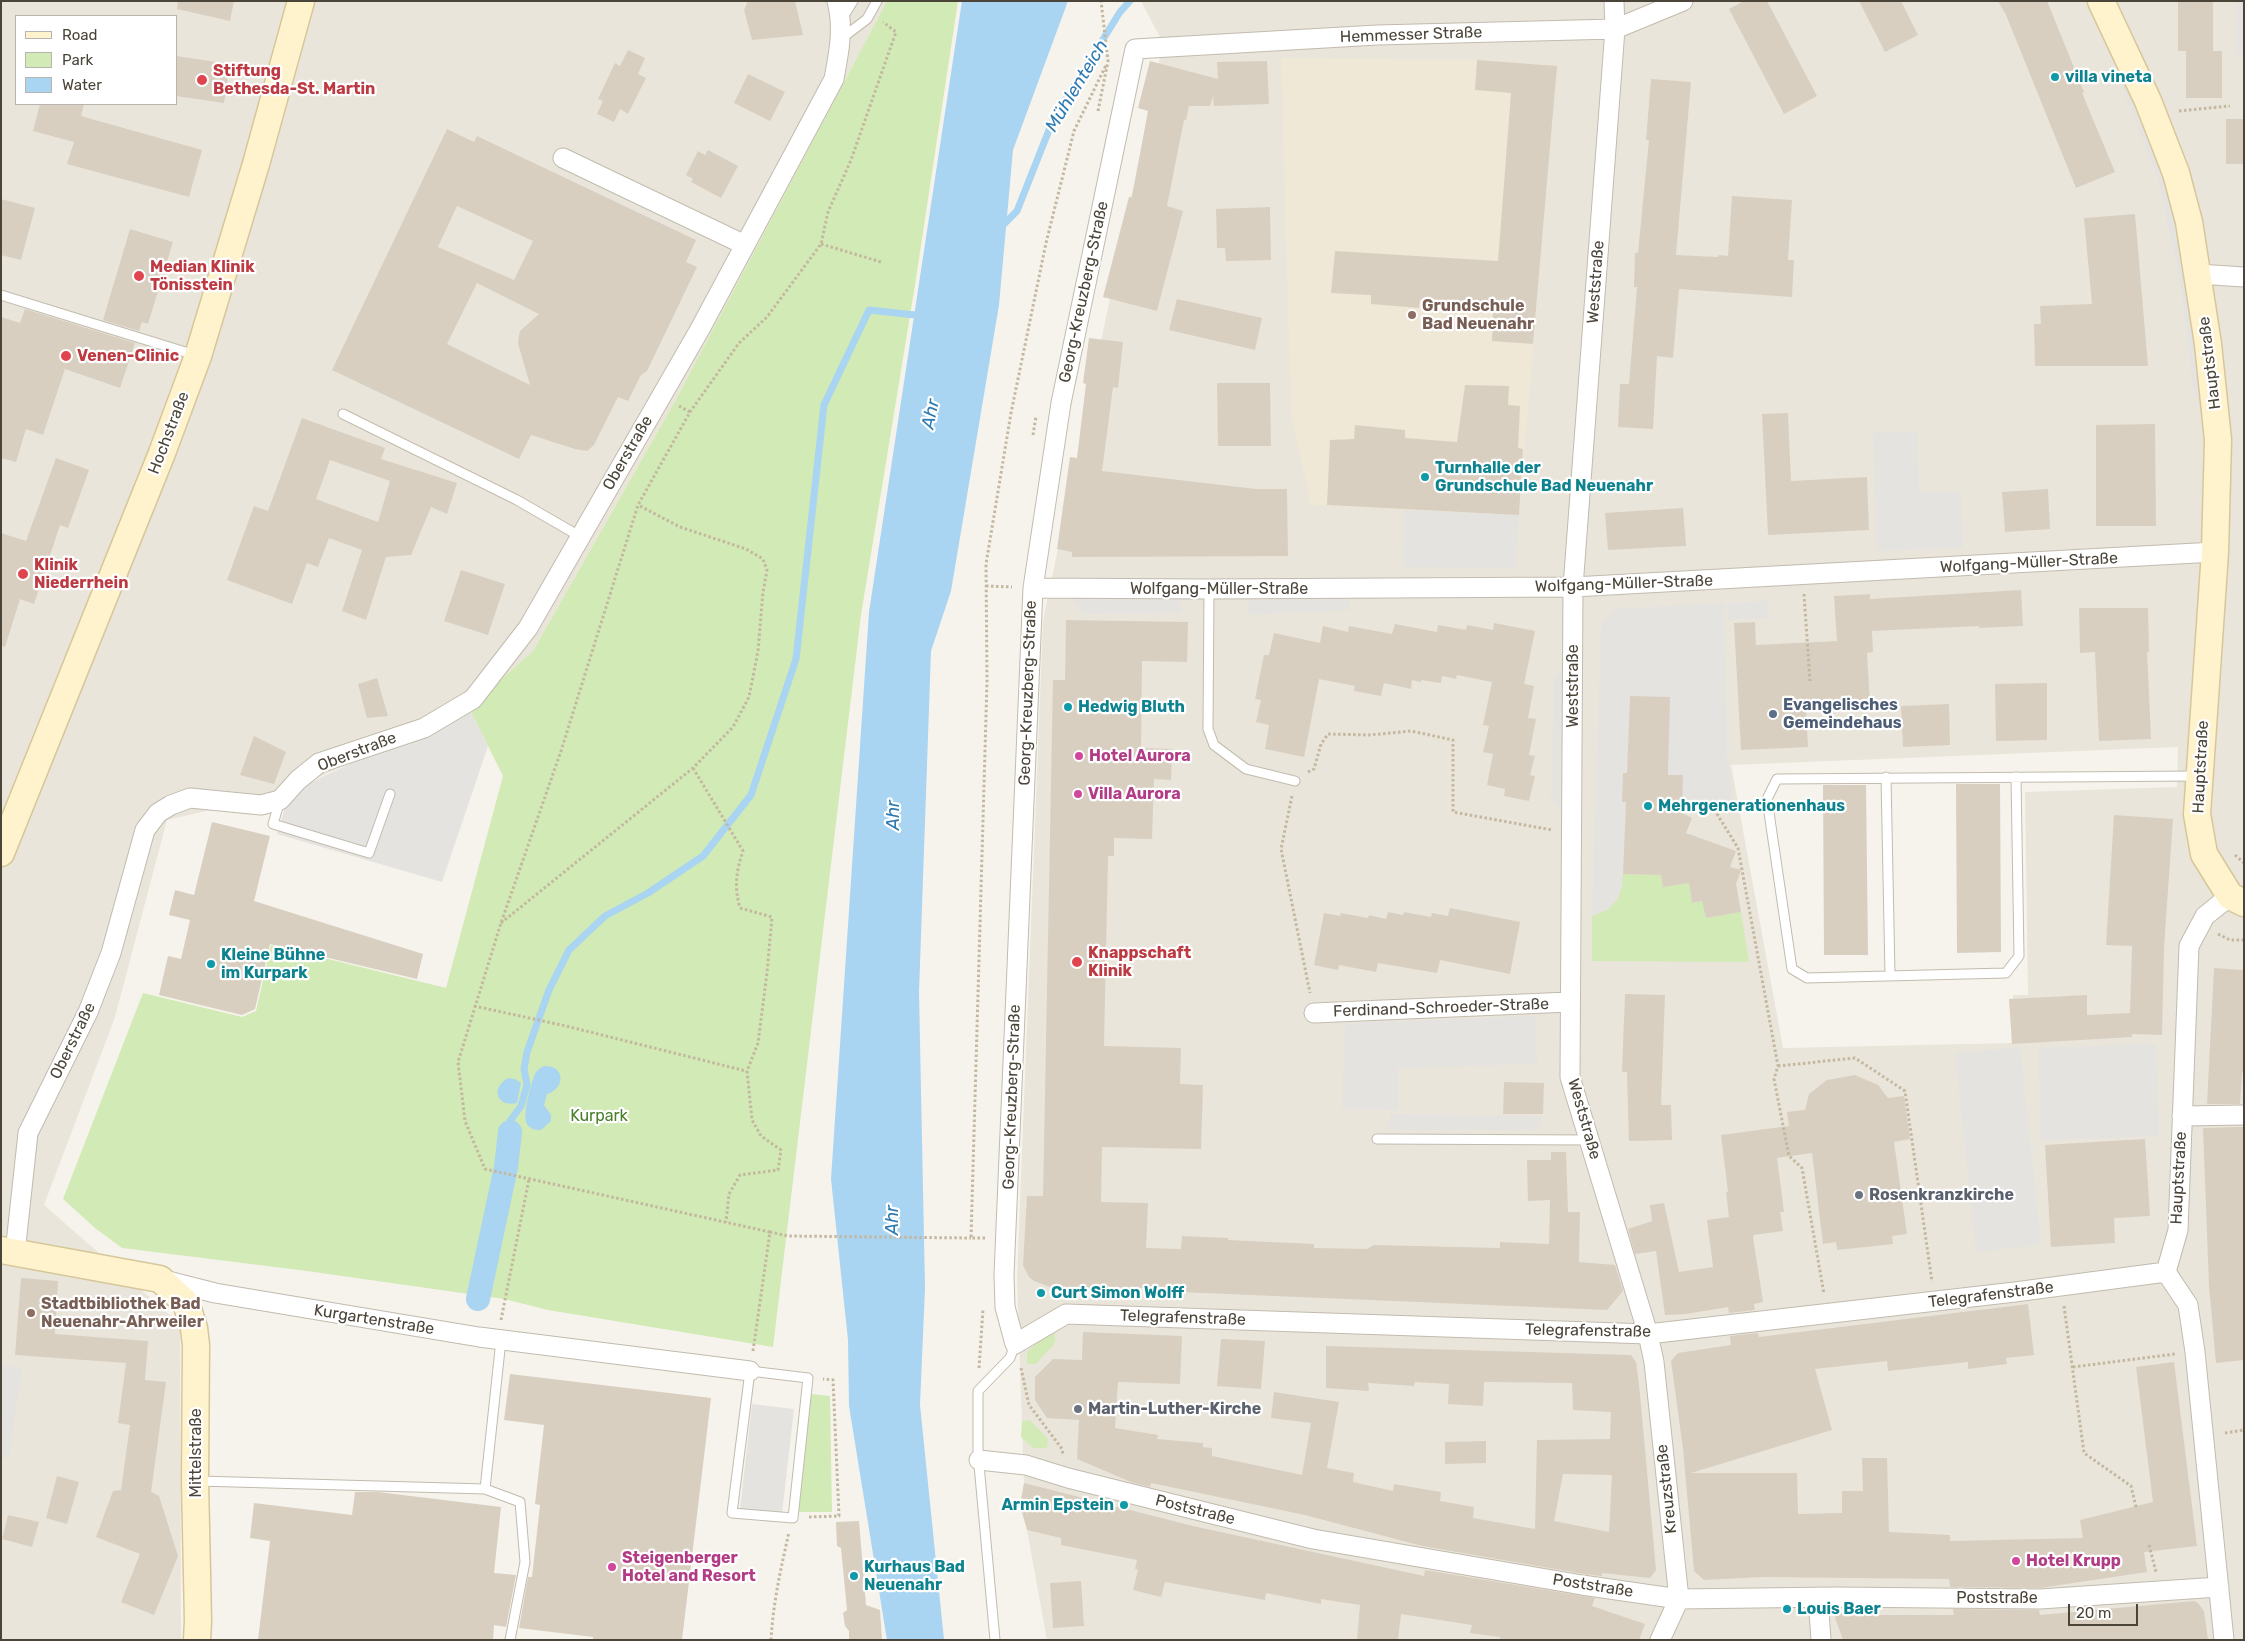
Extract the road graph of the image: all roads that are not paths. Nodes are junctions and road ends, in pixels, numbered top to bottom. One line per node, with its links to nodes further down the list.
1 (301, 1): 16 (street, Hochstraße)
2 (853, 1): 7 (lane)
3 (877, 1): 9 (lane)
4 (1614, 1): 8 (street, Weststraße)
5 (1683, 1): 8 (street, Hemmesser Straße)
6 (2101, 1): 13 (street, Hauptstraße)
7 (840, 10): 9 (street, Oberstraße)
8 (1614, 29): 10 (street, Hemmesser Straße); 20 (street, Weststraße)
9 (842, 38): 12 (street, Oberstraße)
10 (1135, 49): 21 (street, Georg-Kreuzberg-Straße)
11 (562, 158): 12 (street)
12 (745, 246): 18 (street, Oberstraße)
13 (2198, 274): 14 (street); 19 (street, Hauptstraße)
14 (2244, 277)
15 (1, 296): 16 (lane)
16 (198, 356): 29 (street, Hochstraße)
17 (343, 414): 18 (lane)
18 (581, 537): 28 (street, Oberstraße)
19 (2215, 552): 20 (street, Wolfgang-Müller-Straße); 23 (street, Hauptstraße)
20 (1573, 587): 22 (street, Wolfgang-Müller-Straße); 32 (street, Weststraße)
21 (1025, 588): 22 (street, Wolfgang-Müller-Straße); 43 (street, Georg-Kreuzberg-Straße)
22 (1209, 589): 26 (lane)
23 (2200, 776): 25 (lane); 30 (street, Hauptstraße)
24 (1886, 777): 25 (lane); 31 (lane); 31 (lane)
25 (2016, 777): 31 (lane)
26 (1294, 781)
27 (390, 794): 28 (lane)
28 (280, 800): 38 (street, Oberstraße)
29 (1, 853)
30 (2237, 900): 35 (street, Hauptstraße)
31 (1890, 975)
32 (1569, 1002): 33 (street, Ferdinand-Schroeder-Straße); 37 (street, Weststraße)
33 (1314, 1013)
34 (2244, 1115): 35 (street)
35 (2182, 1116): 39 (street, Hauptstraße)
36 (1377, 1138): 37 (lane)
37 (1589, 1140): 41 (street, Weststraße)
38 (5, 1252): 40 (street, Kurgartenstraße)
39 (2166, 1272): 41 (street, Telegrafenstraße); 48 (street)
40 (160, 1279): 42 (street, Kurgartenstraße); 46 (street, Mittelstraße)
41 (1648, 1334): 43 (street, Telegrafenstraße); 50 (street, Kreuzstraße)
42 (501, 1340): 44 (street, Kurgartenstraße); 47 (lane)
43 (1015, 1344): 45 (lane)
44 (750, 1371): 44 (lane)
45 (979, 1460): 50 (street, Poststraße); 53 (lane)
46 (196, 1481): 47 (lane); 51 (street, Mittelstraße)
47 (485, 1489): 52 (lane)
48 (2219, 1587): 49 (street, Poststraße); 56 (street)
49 (1818, 1598): 50 (street, Poststraße); 55 (street)
50 (1679, 1599): 54 (street)
51 (196, 1640)
52 (510, 1640)
53 (995, 1640)
54 (1660, 1640)
55 (1821, 1640)
56 (2224, 1640)

